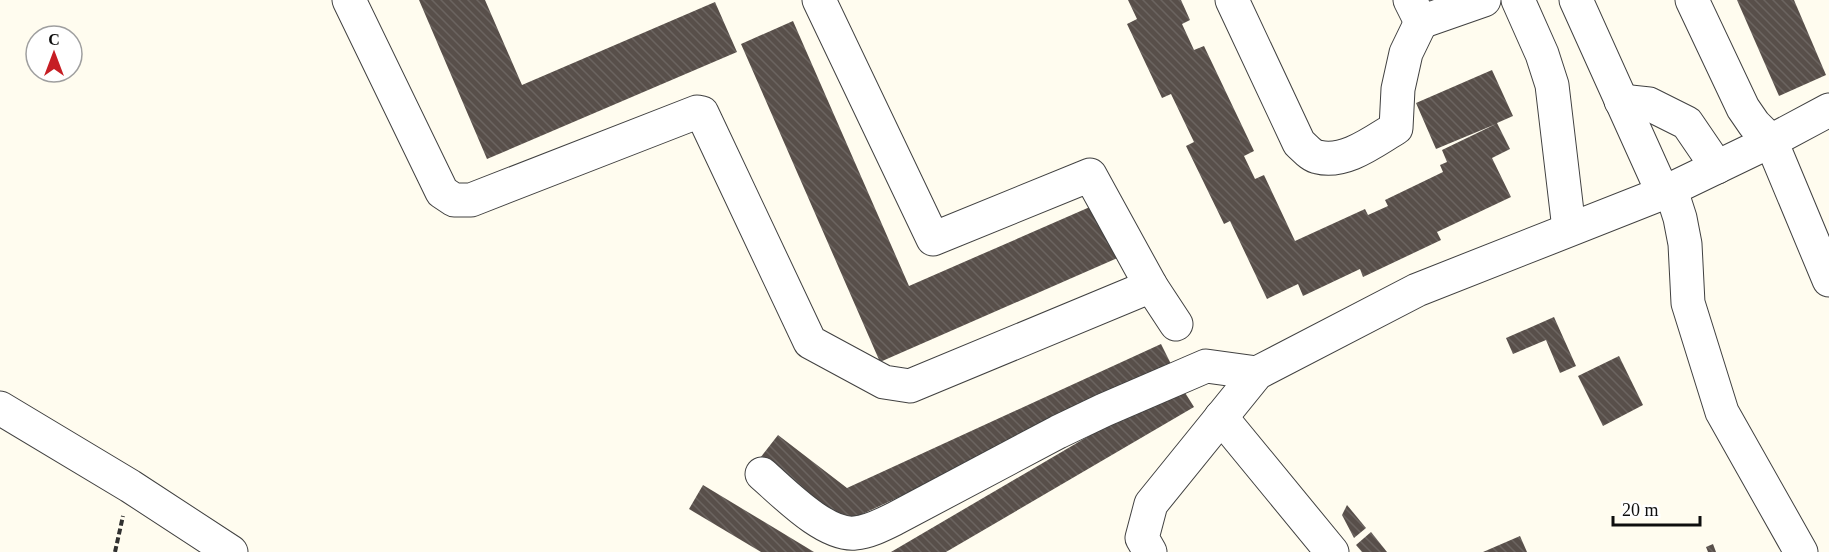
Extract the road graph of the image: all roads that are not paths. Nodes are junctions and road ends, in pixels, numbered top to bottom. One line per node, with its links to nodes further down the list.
1 (349, 0): 16 (street)
2 (819, 0): 16 (street)
3 (1232, 0): 8 (street)
4 (1484, 0): 8 (street)
5 (1518, 0): 14 (street)
6 (1576, 0): 9 (street)
7 (1692, 0): 11 (street)
8 (1416, 11)
9 (1621, 101): 12 (street); 13 (street)
10 (1829, 110): 11 (street)
11 (1771, 141): 12 (street); 15 (street)
12 (1717, 167): 13 (street)
13 (1667, 191): 14 (street); 25 (street)
14 (1569, 229): 18 (street)
15 (1829, 280)
16 (1151, 286): 17 (street)
17 (1176, 324)
18 (1257, 373): 20 (street); 21 (street)
19 (0, 408): 23 (street)
20 (1221, 417): 22 (street); 24 (street)
21 (762, 474)
22 (1139, 547)
23 (231, 552)
24 (1332, 552)
25 (1801, 552)

